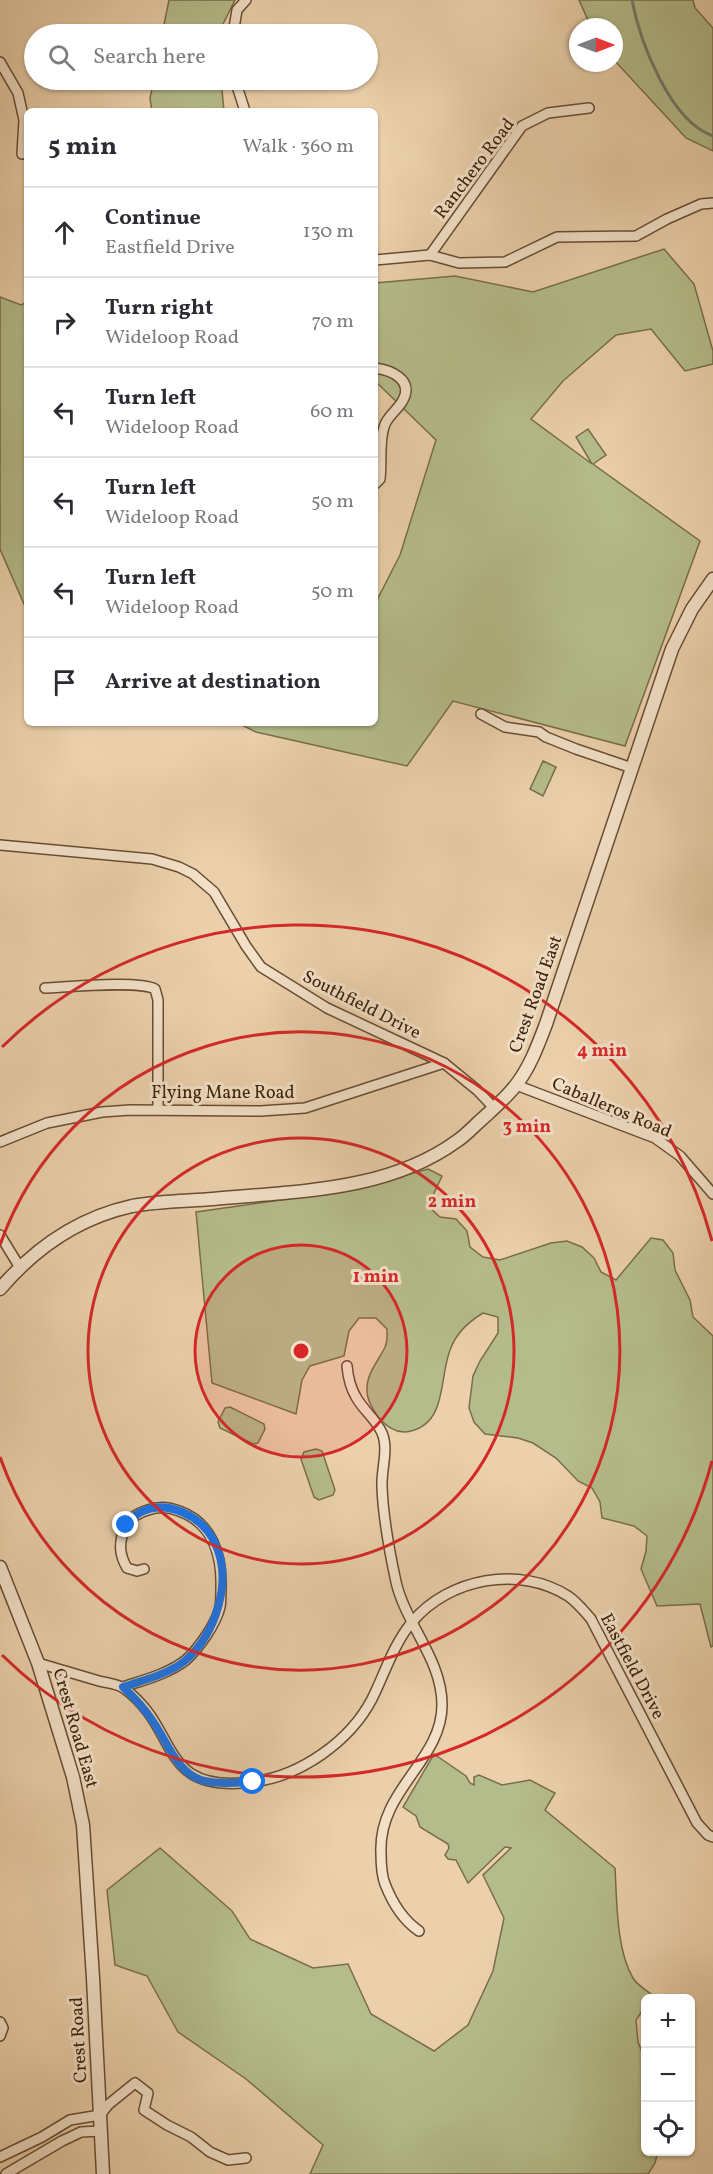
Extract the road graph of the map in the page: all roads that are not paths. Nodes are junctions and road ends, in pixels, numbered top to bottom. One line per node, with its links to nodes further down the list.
1 (246, 0): 2 (street)
2 (235, 24)
3 (0, 62): 7 (street)
4 (238, 90): 5 (street)
5 (244, 108)
6 (589, 108): 9 (street, Ranchero Road)
7 (22, 154)
8 (713, 203): 9 (street)
9 (430, 255): 10 (street)
10 (378, 260)
11 (378, 369): 12 (street)
12 (378, 481)
13 (713, 579): 15 (street, Crest Road East)
14 (481, 714): 15 (street)
15 (632, 768): 19 (street, Crest Road East)
16 (0, 845): 18 (street, Southfield Drive)
17 (45, 988): 21 (street)
18 (444, 1063): 20 (street, Southfield Drive); 21 (street, Flying Mane Road)
19 (516, 1085): 20 (street, Crest Road East); 23 (street, Caballeros Road)
20 (494, 1108): 25 (street, Crest Road East)
21 (158, 1109): 22 (street, Flying Mane Road)
22 (0, 1142)
23 (713, 1194)
24 (0, 1235): 25 (street)
25 (19, 1266): 26 (street, Crest Road East)
26 (0, 1289)
27 (347, 1366): 30 (street)
28 (0, 1567): 31 (street, Crest Road East)
29 (144, 1569): 32 (street)
30 (412, 1621): 32 (street, Eastfield Drive); 33 (street, Eastfield Drive); 35 (street)
31 (38, 1664): 32 (street, Eastfield Drive); 34 (street, Crest Road East)
32 (123, 1687)
33 (713, 1837)
34 (88, 1905): 38 (street, Crest Road)
35 (419, 1931)
36 (0, 2022): 37 (street)
37 (0, 2036)
38 (100, 2115): 39 (street, Crest Road); 40 (street); 41 (street)
39 (101, 2131): 42 (street); 43 (street, Crest Road)
40 (0, 2157)
41 (246, 2158)
42 (6, 2174)
43 (103, 2174)

